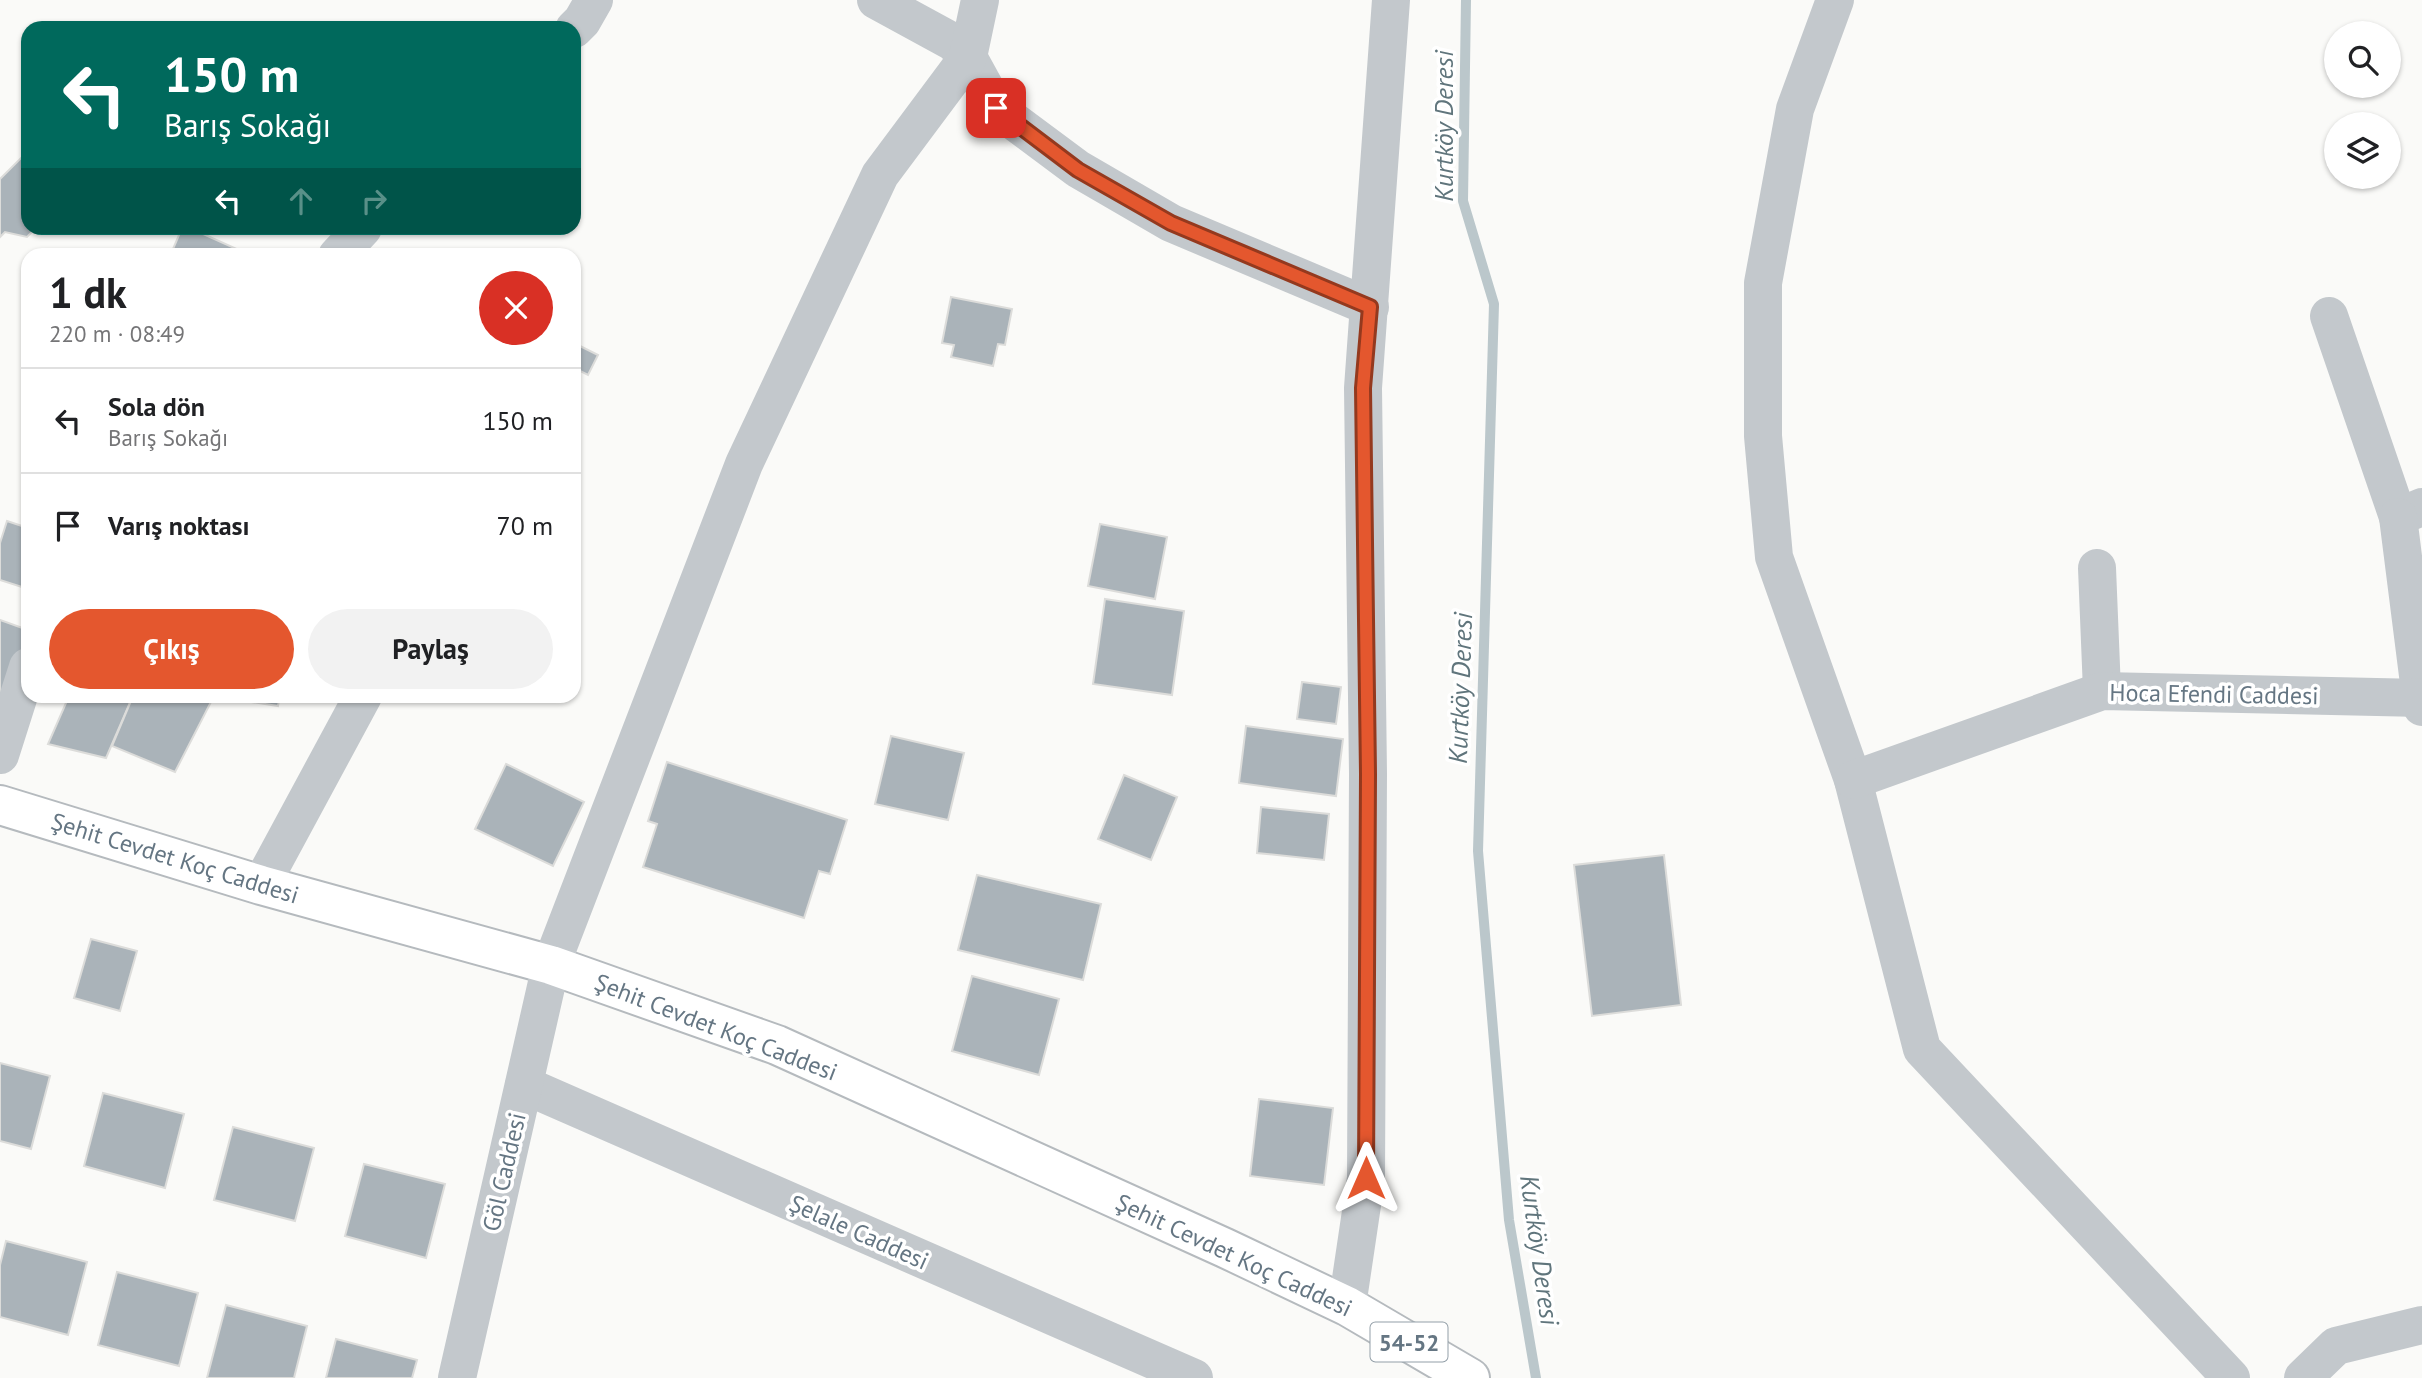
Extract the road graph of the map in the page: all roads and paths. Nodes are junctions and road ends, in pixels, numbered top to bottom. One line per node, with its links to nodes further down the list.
1 (594, 0): 6 (street)
2 (876, 0): 7 (street)
3 (980, 0): 7 (street)
4 (1391, 0): 10 (street)
5 (1835, 0): 19 (street)
6 (581, 22)
7 (968, 57): 10 (street); 22 (street, Göl Caddesi)
8 (356, 235): 9 (street)
9 (344, 248)
10 (1370, 307): 24 (street)
11 (2329, 316): 12 (street)
12 (2410, 512): 16 (street)
13 (2097, 568): 15 (street)
14 (21, 689): 18 (street)
15 (2102, 691): 16 (street, Hoca Efendi Caddesi); 19 (street, Hoca Efendi Caddesi)
16 (2422, 701)
17 (359, 703): 21 (street)
18 (0, 755)
19 (1853, 780): 29 (street)
20 (0, 806): 21 (main road, Şehit Cevdet Koç Caddesi / 54-52)
21 (261, 885): 22 (main road, Şehit Cevdet Koç Caddesi / 54-52)
22 (551, 965): 23 (street, Göl Caddesi); 24 (main road, Şehit Cevdet Koç Caddesi / 54-52)
23 (524, 1085): 26 (street, Göl Caddesi); 27 (street, Şelale Caddesi)
24 (1347, 1306): 28 (main road, Şehit Cevdet Koç Caddesi / 54-52)
25 (2422, 1325): 30 (street)
26 (457, 1378)
27 (1194, 1378)
28 (1470, 1378)
29 (2231, 1378)
30 (2303, 1378)

